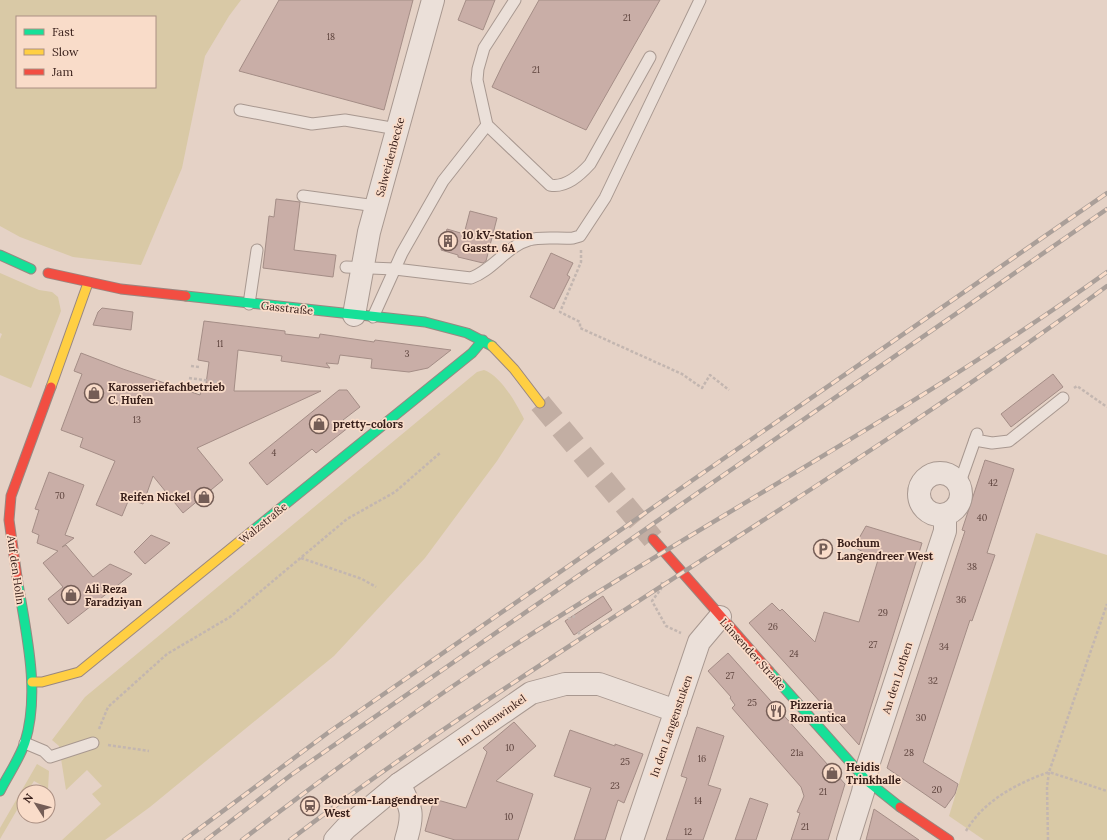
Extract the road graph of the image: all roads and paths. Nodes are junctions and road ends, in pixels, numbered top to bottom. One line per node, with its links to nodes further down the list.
1 (433, 0): 7 (street, Salweidenbecke)
2 (514, 0): 6 (lane)
3 (700, 0): 10 (lane)
4 (650, 57): 6 (lane)
5 (240, 110): 7 (lane)
6 (487, 125): 15 (lane)
7 (397, 130): 9 (street, Salweidenbecke)
8 (303, 196): 9 (lane)
9 (376, 206): 13 (street, Salweidenbecke)
10 (580, 236): 15 (lane); 25 (path)
11 (257, 250): 18 (lane)
12 (0, 255): 14 (street)
13 (354, 268): 15 (lane); 19 (street, Salweidenbecke)
14 (31, 269)
15 (395, 269): 19 (lane)
16 (48, 274): 17 (street, Gasstraße)
17 (88, 283): 18 (street, Gasstraße); 43 (street, Auf den Holln)
18 (249, 304): 19 (street, Gasstraße)
19 (364, 316): 20 (street, Gasstraße)
20 (483, 340): 27 (street); 43 (street, Walzstraße)
21 (191, 366): 22 (path)
22 (199, 367)
23 (189, 378): 24 (path)
24 (218, 382)
25 (728, 390)
26 (1063, 398): 28 (path); 30 (lane)
27 (540, 403)
28 (1107, 406)
29 (440, 453): 33 (path)
30 (959, 485): 31 (street); 31 (street)
31 (945, 516): 50 (street, An den Lothen)
32 (653, 539): 38 (street, Lünsender Straße)
33 (301, 558): 35 (path); 46 (path)
34 (662, 577): 42 (path)
35 (376, 588)
36 (1107, 604): 48 (path)
37 (575, 616): 39 (path)
38 (720, 617): 42 (street, In den Langenstuken); 50 (street, Lünsender Straße)
39 (568, 619)
40 (581, 632): 41 (path)
41 (578, 634)
42 (699, 642): 44 (street, In den Langenstuken)
43 (32, 682): 45 (street, Auf den Holln)
44 (676, 711): 51 (street, Im Uhlenwinkel); 57 (street, In den Langenstuken)
45 (25, 743): 46 (lane); 49 (street, Auf den Holln)
46 (93, 743): 47 (path)
47 (149, 751)
48 (1049, 772): 53 (path); 54 (path); 60 (path)
49 (4, 776): 52 (street, Auf den Holln)
50 (866, 780): 58 (street, An den Lothen); 59 (street, Lünsender Straße)
51 (399, 784): 55 (street, Im Uhlenwinkel); 56 (street)
52 (0, 790)
53 (1107, 791)
54 (965, 834)
55 (335, 840)
56 (406, 840)
57 (632, 840)
58 (848, 840)
59 (949, 840)
60 (1048, 840)

